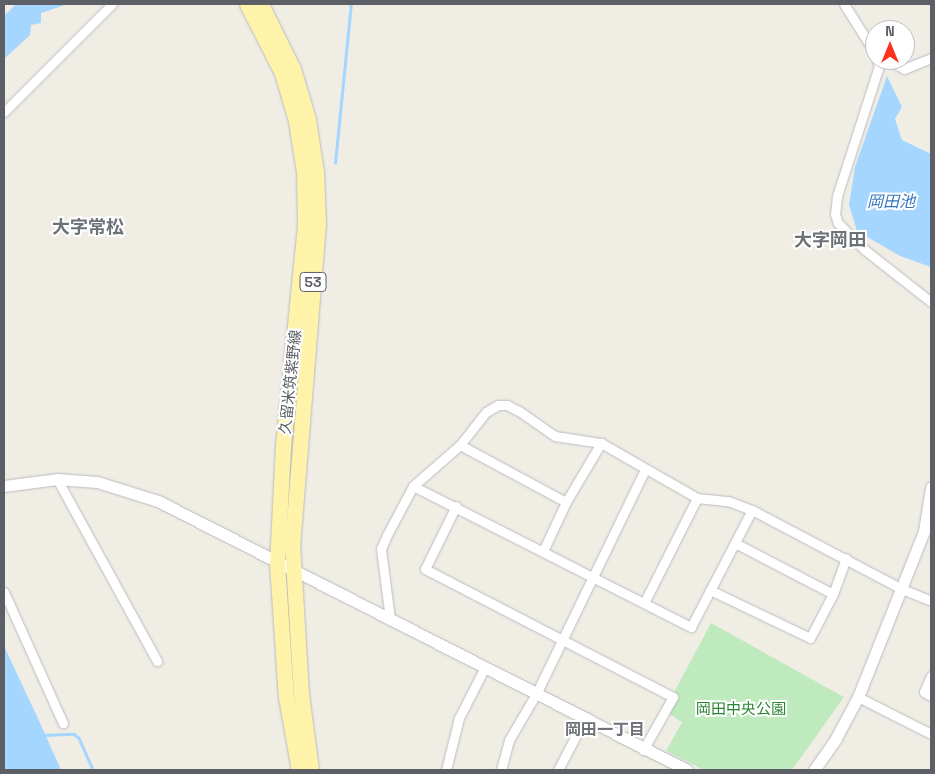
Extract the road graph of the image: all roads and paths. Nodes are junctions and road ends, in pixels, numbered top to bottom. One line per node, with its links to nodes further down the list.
1 (112, 4): 9 (street)
2 (247, 4): 25 (main road, 久留米筑紫野線 / 53)
3 (261, 4): 26 (main road, 久留米筑紫野線 / 53)
4 (844, 4): 5 (street)
5 (865, 37)
6 (931, 58): 7 (street)
7 (915, 65)
8 (878, 70): 10 (street)
9 (4, 112)
10 (931, 302)
11 (601, 443): 12 (street); 13 (street); 19 (street)
12 (460, 445): 16 (street); 19 (street)
13 (646, 470): 18 (street); 27 (street)
14 (57, 479): 15 (street); 25 (street); 36 (street)
15 (4, 486)
16 (414, 486): 20 (street); 34 (street)
17 (931, 488): 28 (street)
18 (697, 498): 21 (street); 32 (street)
19 (566, 502): 23 (street)
20 (456, 506): 23 (street); 35 (street)
21 (752, 510): 22 (street); 24 (street)
22 (735, 543): 29 (street); 31 (street)
23 (544, 549): 27 (street)
24 (846, 558): 28 (street); 31 (street)
25 (277, 563): 26 (street); 46 (main road, 久留米筑紫野線 / 53)
26 (292, 570): 34 (street); 47 (main road, 久留米筑紫野線 / 53)
27 (594, 576): 32 (street); 35 (street)
28 (902, 589): 33 (street); 41 (street)
29 (710, 590): 31 (street); 32 (street)
30 (4, 592): 43 (street)
31 (833, 594)
32 (645, 601)
33 (931, 601)
34 (390, 619): 37 (street)
35 (561, 638): 39 (street); 45 (street)
36 (157, 660)
37 (485, 667): 39 (street); 48 (street)
38 (931, 676): 40 (street)
39 (537, 692): 42 (street); 49 (street)
40 (931, 696)
41 (858, 697): 44 (street); 52 (street)
42 (585, 718): 45 (street); 50 (street)
43 (63, 723)
44 (931, 734)
45 (643, 750): 51 (street)
46 (299, 770)
47 (311, 770)
48 (446, 770)
49 (501, 770)
50 (558, 770)
51 (687, 770)
52 (814, 770)

